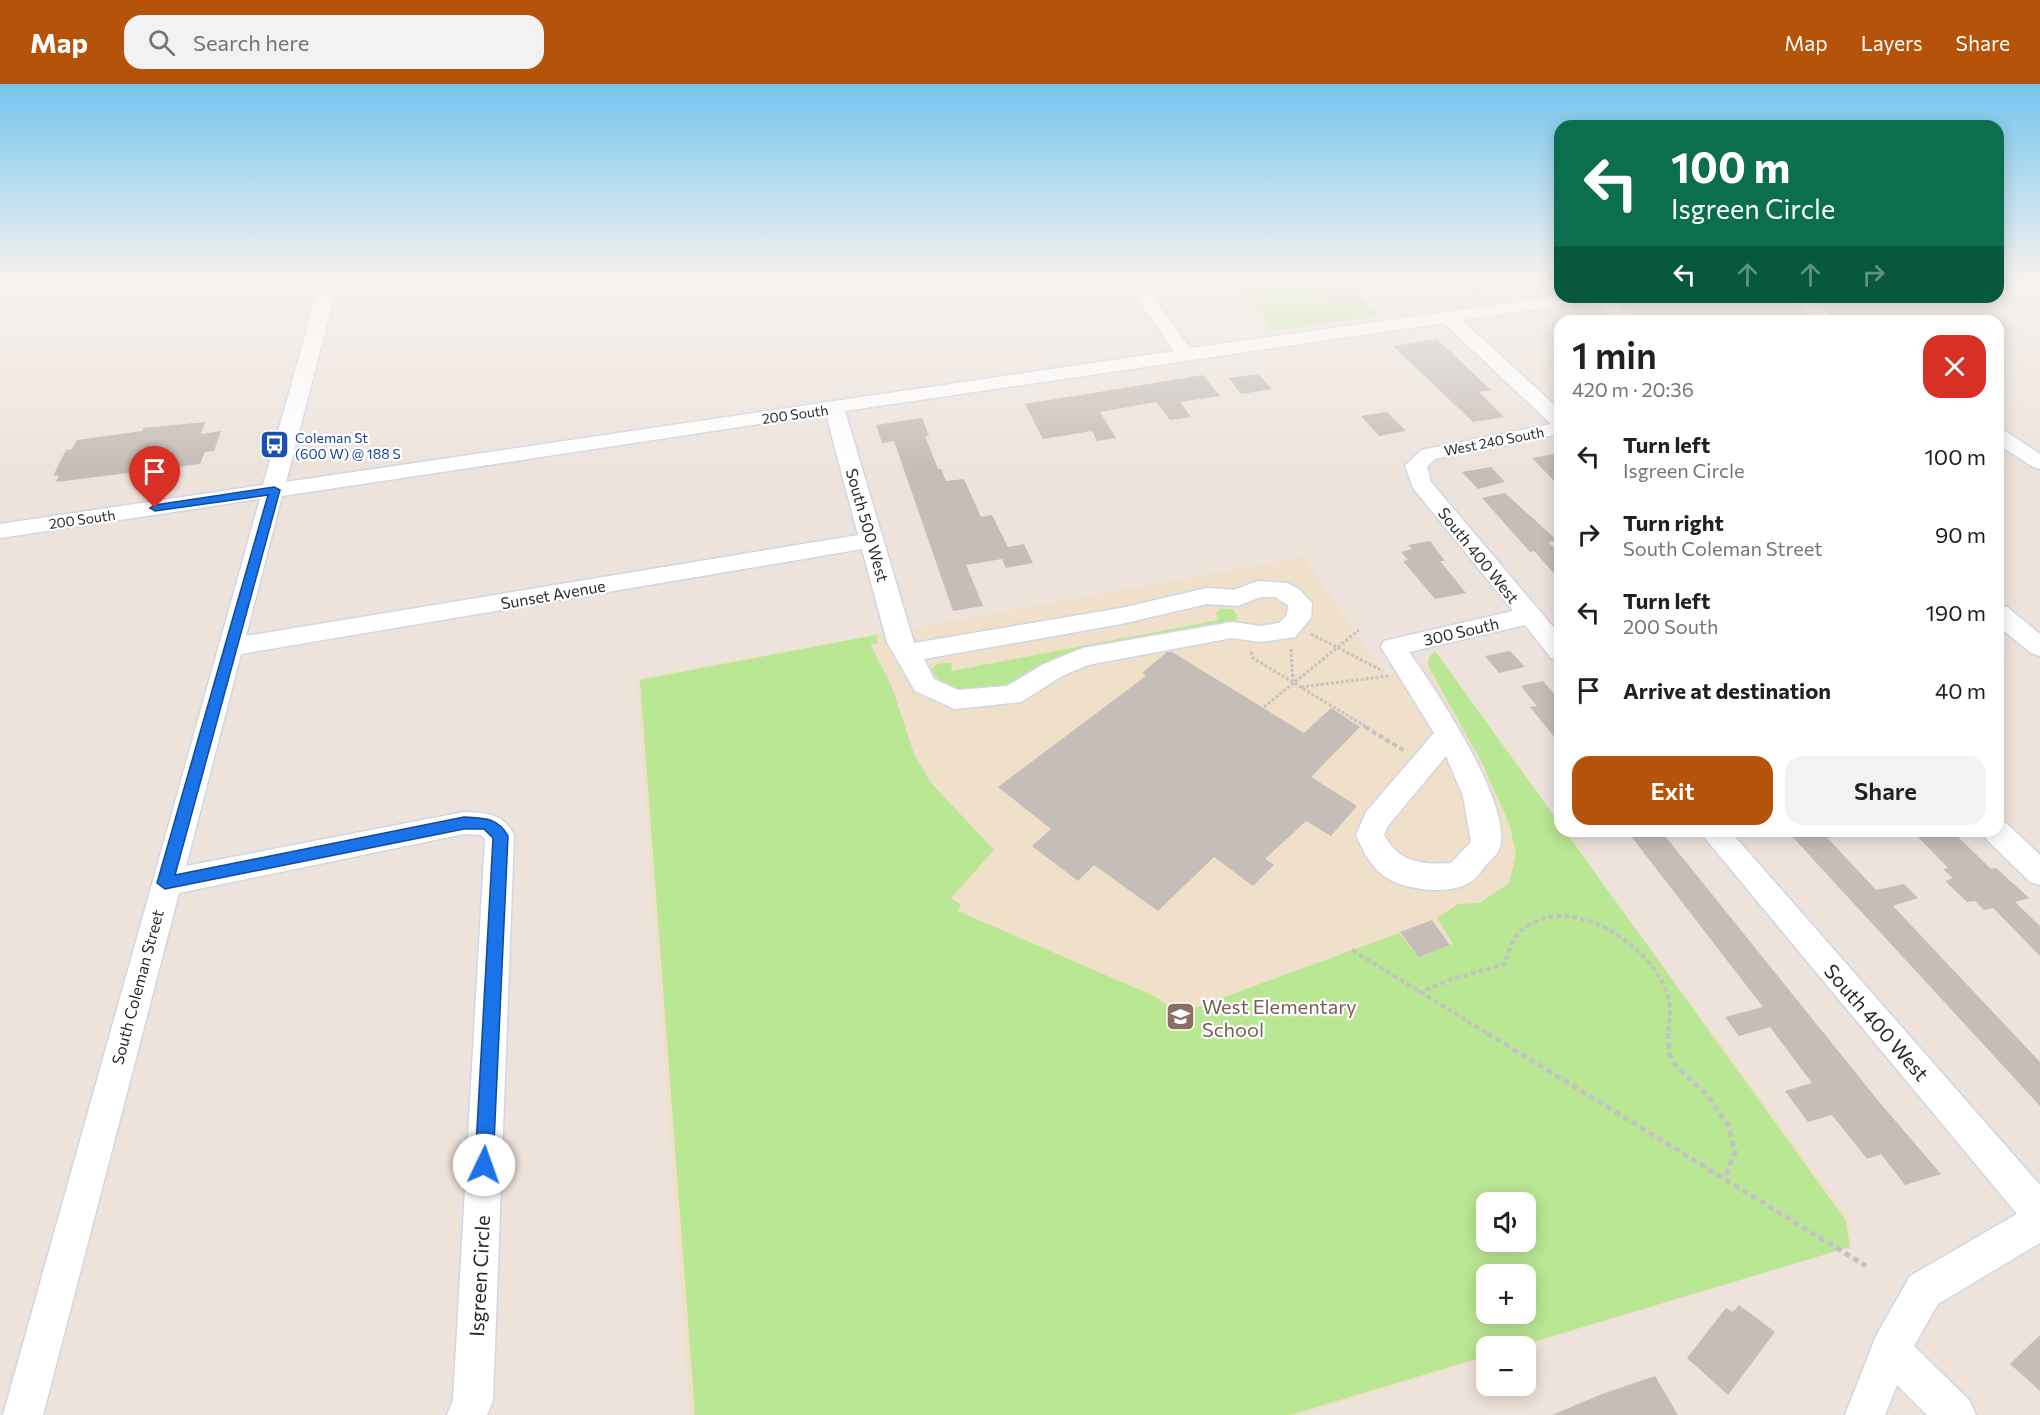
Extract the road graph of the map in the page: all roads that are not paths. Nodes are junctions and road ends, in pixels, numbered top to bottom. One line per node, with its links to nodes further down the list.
1 (313, 344): 12 (street, South Coleman Street)
2 (1178, 344): 5 (street)
3 (1261, 344): 5 (street, 200 South)
4 (1477, 344): 7 (street)
5 (1186, 355): 6 (street, 200 South)
6 (834, 408): 12 (street, 200 South); 14 (street, South 500 West)
7 (1554, 415)
8 (1554, 429): 10 (street, West 240 South)
9 (2004, 439): 11 (street)
10 (1428, 454): 15 (street, South 400 West)
11 (2040, 463)
12 (274, 490): 13 (street, 200 South); 19 (street, South Coleman Street)
13 (0, 531)
14 (873, 540): 19 (street, Sunset Avenue); 20 (street, South 500 West)
15 (1529, 616): 17 (street, South 400 West); 21 (street, 300 South)
16 (2004, 619): 18 (street)
17 (1554, 645)
18 (2040, 647)
19 (232, 648): 25 (street, South Coleman Street)
20 (904, 648): 20 (street, South 500 West)
21 (1448, 735): 21 (street)
22 (1718, 837): 26 (street, South 400 West)
23 (2002, 837): 24 (street)
24 (2040, 873)
25 (165, 883): 29 (street, South Coleman Street); 30 (street, Isgreen Circle)
26 (2040, 1213)
27 (2040, 1222): 28 (street)
28 (1890, 1350): 31 (street); 32 (street)
29 (23, 1415)
30 (467, 1415)
31 (1865, 1415)
32 (1956, 1415)

